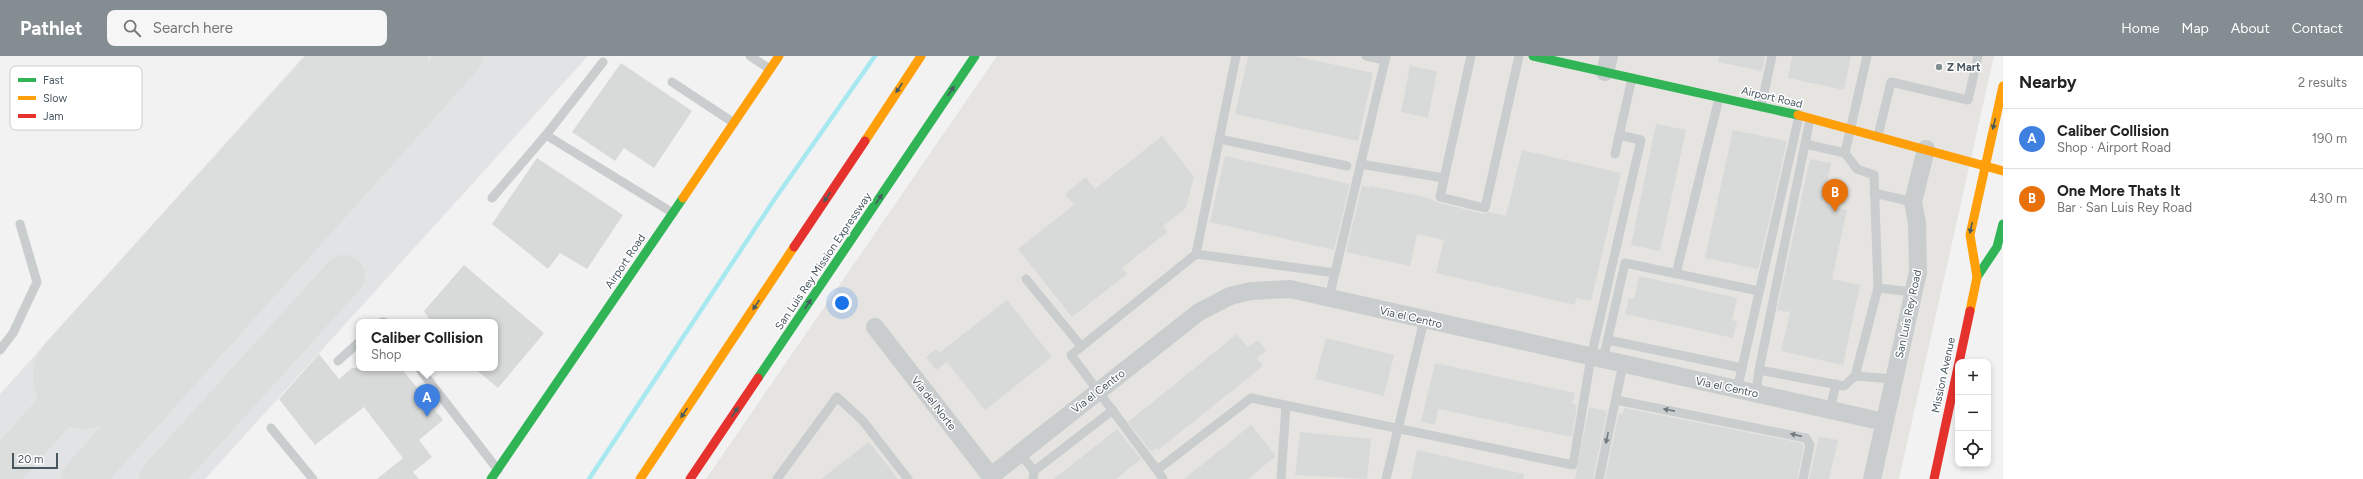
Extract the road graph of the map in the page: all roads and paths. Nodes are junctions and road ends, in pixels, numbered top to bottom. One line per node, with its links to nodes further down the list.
1 (750, 56): 17 (lane)
2 (779, 56): 17 (main road, Airport Road)
3 (921, 56): 87 (main road, one-way to 87)
4 (975, 56): 88 (main road, San Luis Rey Mission Expressway, one-way to 4)
5 (1236, 56): 30 (lane)
6 (1366, 56): 13 (lane)
7 (1471, 56): 39 (lane)
8 (1519, 56): 39 (lane)
9 (1533, 56): 14 (main road, Airport Road)
10 (1772, 56): 22 (lane)
11 (1867, 56): 26 (lane)
12 (1978, 56): 29 (lane)
13 (1385, 58): 35 (lane)
14 (1557, 59): 16 (main road, Airport Road)
15 (603, 62): 27 (lane)
16 (1607, 64): 18 (main road, Airport Road)
17 (770, 70): 25 (main road, Airport Road)
18 (1632, 78): 21 (main road, Airport Road); 28 (lane)
19 (672, 82): 25 (lane)
20 (2003, 86): 37 (main road, Mission Avenue, one-way to 37)
21 (1719, 98): 22 (main road, Airport Road); 48 (lane)
22 (1761, 107): 23 (main road, Airport Road)
23 (1799, 116): 24 (main road, Airport Road); 52 (lane)
24 (1810, 119): 26 (main road, Airport Road); 31 (lane)
25 (734, 123): 43 (main road, Airport Road)
26 (1851, 129): 29 (main road, Airport Road); 33 (lane)
27 (546, 135): 41 (lane); 43 (lane)
28 (1619, 136): 34 (lane); 61 (lane)
29 (1878, 136): 32 (main road, Airport Road)
30 (1220, 139): 36 (lane); 46 (lane)
31 (1805, 144): 33 (lane); 65 (lane)
32 (1926, 149): 37 (main road, Airport Road); 42 (street, San Luis Rey Road)
33 (1845, 153): 40 (lane)
34 (1615, 154)
35 (1360, 164): 39 (lane); 47 (lane)
36 (1347, 166)
37 (1985, 166): 38 (main road, Airport Road); 49 (main road, Mission Avenue, one-way to 49)
38 (2003, 171)
39 (1444, 178)
40 (1874, 192): 42 (lane); 51 (lane)
41 (492, 198)
42 (1913, 202): 53 (street, San Luis Rey Road)
43 (672, 213): 81 (main road, Airport Road)
44 (20, 224): 60 (lane)
45 (2003, 224): 49 (main road, Mission Avenue)
46 (1196, 254): 47 (lane); 59 (lane)
47 (1335, 273): 54 (lane)
48 (1676, 274): 52 (lane); 57 (lane)
49 (1977, 277): 97 (main road, Mission Avenue)
50 (1026, 279): 59 (lane)
51 (1878, 288): 53 (lane); 67 (lane)
52 (1759, 291): 64 (lane)
53 (1913, 292): 68 (street, San Luis Rey Road)
54 (1329, 298): 55 (street, Via el Centro); 71 (street, Via el Centro)
55 (1424, 320): 61 (street, Via el Centro); 78 (lane)
56 (874, 327): 84 (street, Via del Norte)
57 (1608, 340): 61 (lane); 64 (lane)
58 (356, 345): 62 (lane)
59 (1081, 346): 71 (lane)
60 (0, 350)
61 (1597, 359): 63 (street, Via el Centro); 78 (lane)
62 (338, 361)
63 (1623, 364): 70 (street, Via el Centro); 73 (lane)
64 (1742, 368): 70 (lane)
65 (1759, 370): 69 (lane); 72 (lane)
66 (421, 371): 81 (lane)
67 (1855, 376): 68 (lane); 69 (lane)
68 (1894, 379): 77 (street, San Luis Rey Road)
69 (1836, 384): 75 (lane)
70 (1737, 390): 72 (street, Via el Centro)
71 (1099, 391): 76 (lane); 80 (street, Via el Centro)
72 (1756, 393): 75 (street, Via el Centro)
73 (1616, 400): 94 (lane, one-way to 94); 95 (lane, one-way to 73)
74 (1286, 406): 78 (lane); 82 (lane); 92 (lane)
75 (1830, 409): 77 (street, Via el Centro)
76 (1113, 410): 82 (lane); 83 (lane)
77 (1884, 422): 96 (street, San Luis Rey Road)
78 (1399, 427): 93 (lane)
79 (271, 428): 85 (lane)
80 (1020, 453): 83 (lane); 84 (street, Via el Centro)
81 (498, 470): 86 (main road, Airport Road)
82 (1157, 470): 91 (lane)
83 (1033, 475)
84 (992, 478)
85 (313, 479)
86 (491, 479)
87 (640, 479)
88 (690, 479)
89 (777, 479): 90 (lane)
90 (908, 479)
91 (1163, 479)
92 (1281, 479)
93 (1386, 479)
94 (1599, 479)
95 (1803, 479)
96 (1872, 479)
97 (1934, 479)

